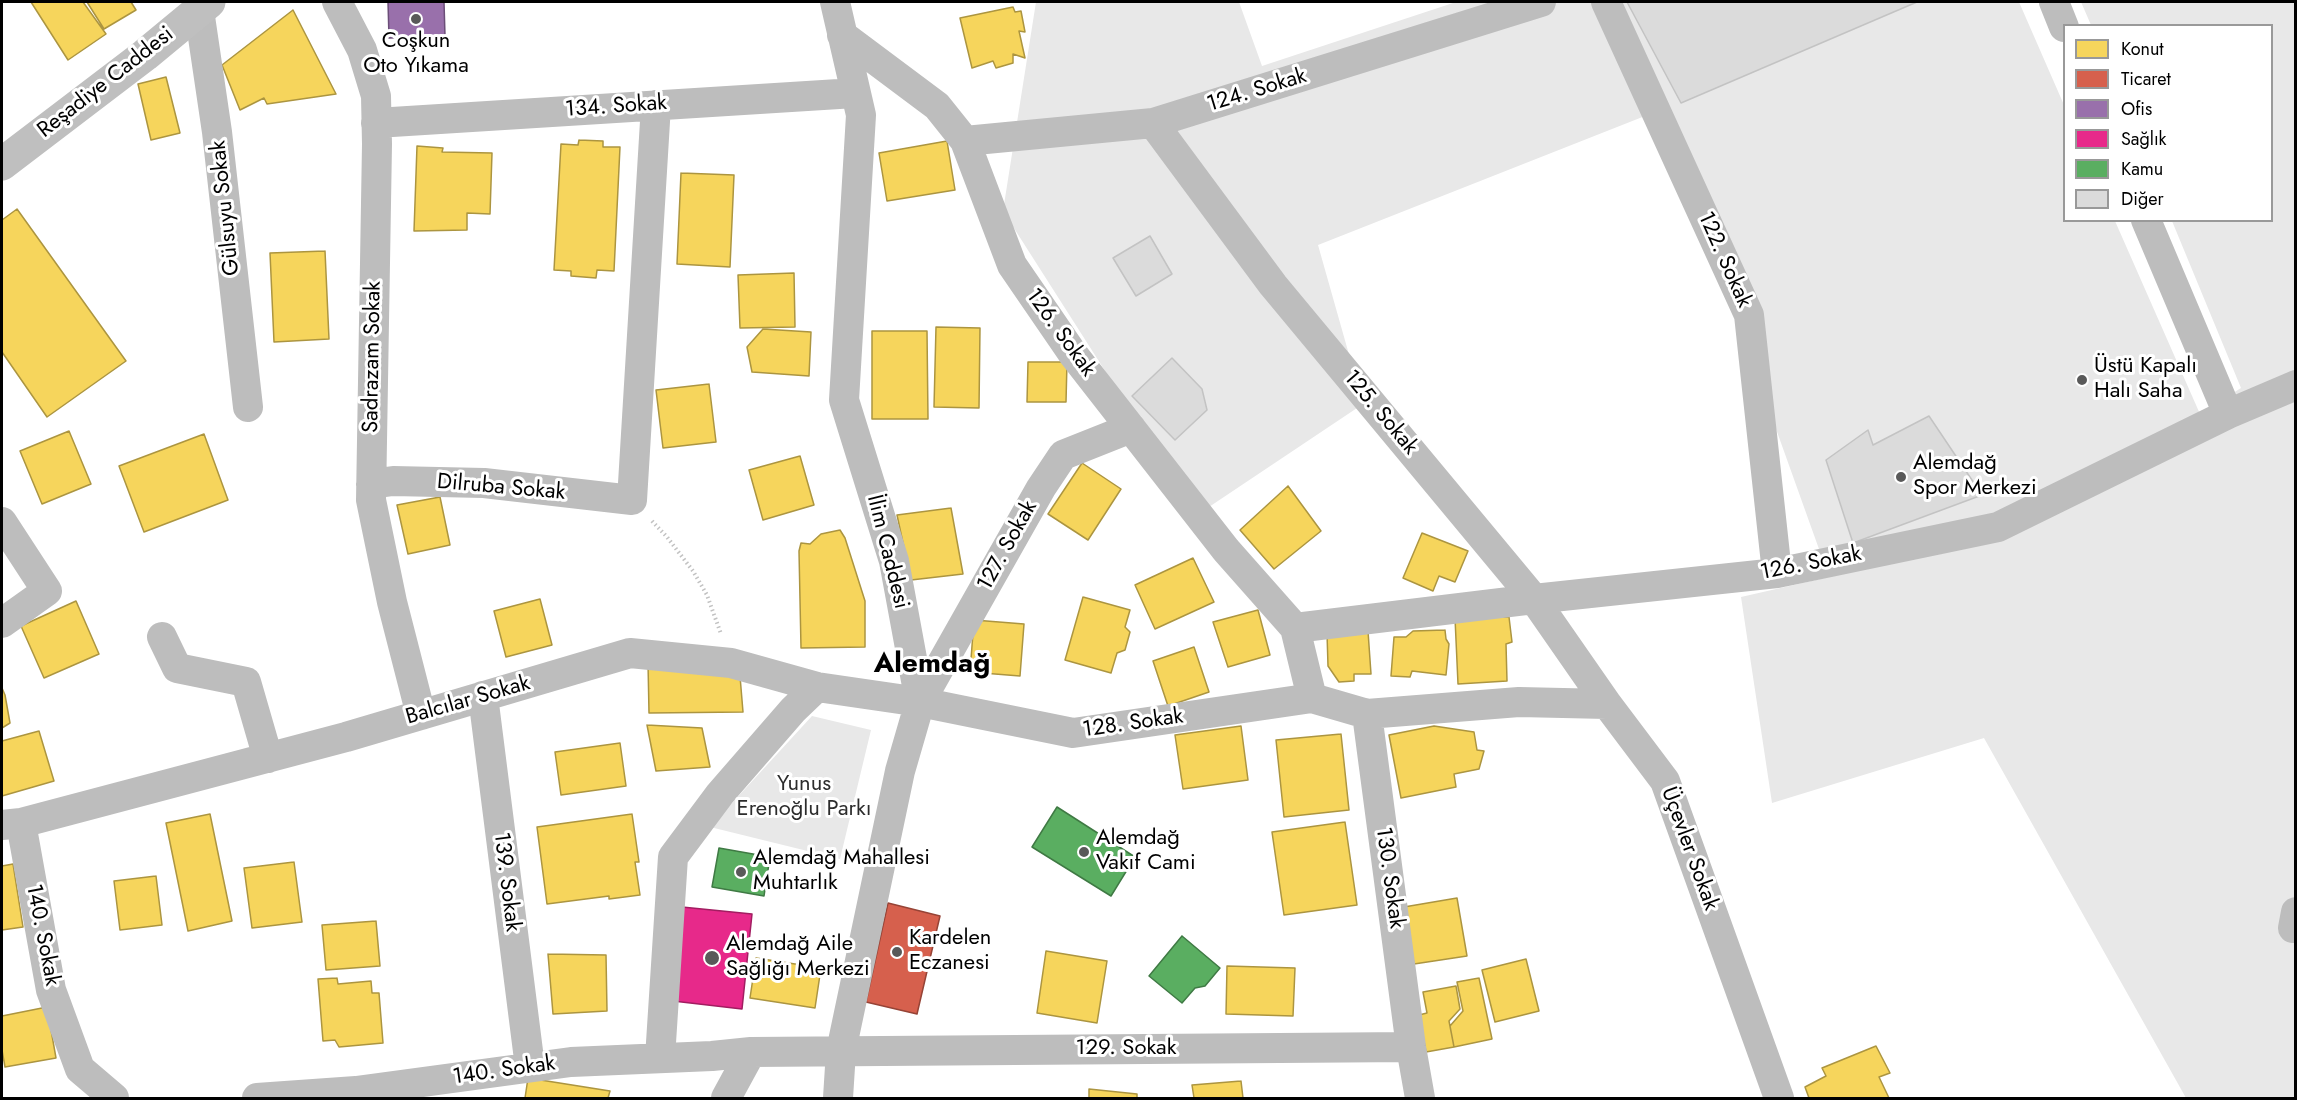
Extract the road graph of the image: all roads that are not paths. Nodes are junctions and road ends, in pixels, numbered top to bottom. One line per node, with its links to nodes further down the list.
1 (338, 2): 12 (street, Sadrazam Sokak)
2 (835, 2): 9 (street, İlim Caddesi)
3 (1541, 2): 7 (street, 124. Sokak)
4 (1606, 2): 23 (street, 122. Sokak)
5 (2054, 2): 8 (street)
6 (204, 6): 15 (main road, Reşadiye Caddesi); 18 (street, Gülsuyu Sokak)
7 (1460, 14): 13 (street, 124. Sokak)
8 (2063, 24)
9 (842, 35): 10 (street, İlim Caddesi); 14 (street, 126. Sokak)
10 (855, 93): 11 (street, 134. Sokak); 31 (street, İlim Caddesi)
11 (656, 105): 12 (street, 134. Sokak); 21 (street, Dilruba Sokak)
12 (376, 123): 21 (street, Sadrazam Sokak)
13 (1153, 123): 14 (street, 124. Sokak); 24 (street, 125. Sokak)
14 (965, 141): 20 (street, 126. Sokak)
15 (2, 164)
16 (2147, 222): 19 (street)
17 (2295, 385): 19 (street, 126. Sokak)
18 (248, 407)
19 (2228, 414): 23 (street, 126. Sokak)
20 (1131, 428): 26 (street, 126. Sokak); 31 (street, 127. Sokak)
21 (371, 484): 34 (street, Sadrazam Sokak)
22 (2, 522): 25 (street)
23 (1777, 573): 24 (street, 126. Sokak)
24 (1534, 599): 26 (street, 126. Sokak); 32 (street, 125. Sokak)
25 (2, 623)
26 (1295, 628): 30 (street, 126. Sokak)
27 (162, 637): 35 (street)
28 (818, 687): 29 (street, Balcılar Sokak); 31 (street, Balcılar Sokak); 40 (street)
29 (483, 696): 34 (street, Balcılar Sokak); 41 (street, 139. Sokak)
30 (1312, 698): 31 (street, 128. Sokak); 33 (street)
31 (920, 702): 39 (street, İlim Caddesi)
32 (1607, 704): 33 (street); 48 (street, Üçevler Sokak)
33 (1367, 714): 37 (street, 130. Sokak)
34 (421, 715): 35 (street, Balcılar Sokak)
35 (268, 758): 36 (street, Balcılar Sokak)
36 (11, 824): 43 (street, 140. Sokak)
37 (1411, 1047): 39 (street, 129. Sokak); 47 (street, 130. Sokak)
38 (751, 1052): 39 (street, 129. Sokak); 40 (street, 140. Sokak); 45 (street)
39 (841, 1052): 46 (street, İlim Caddesi)
40 (660, 1058): 41 (street, 140. Sokak)
41 (530, 1067): 42 (street, 140. Sokak)
42 (356, 1095): 44 (street, 140. Sokak)
43 (114, 1098)
44 (257, 1098)
45 (726, 1098)
46 (838, 1098)
47 (1420, 1098)
48 (1779, 1098)

